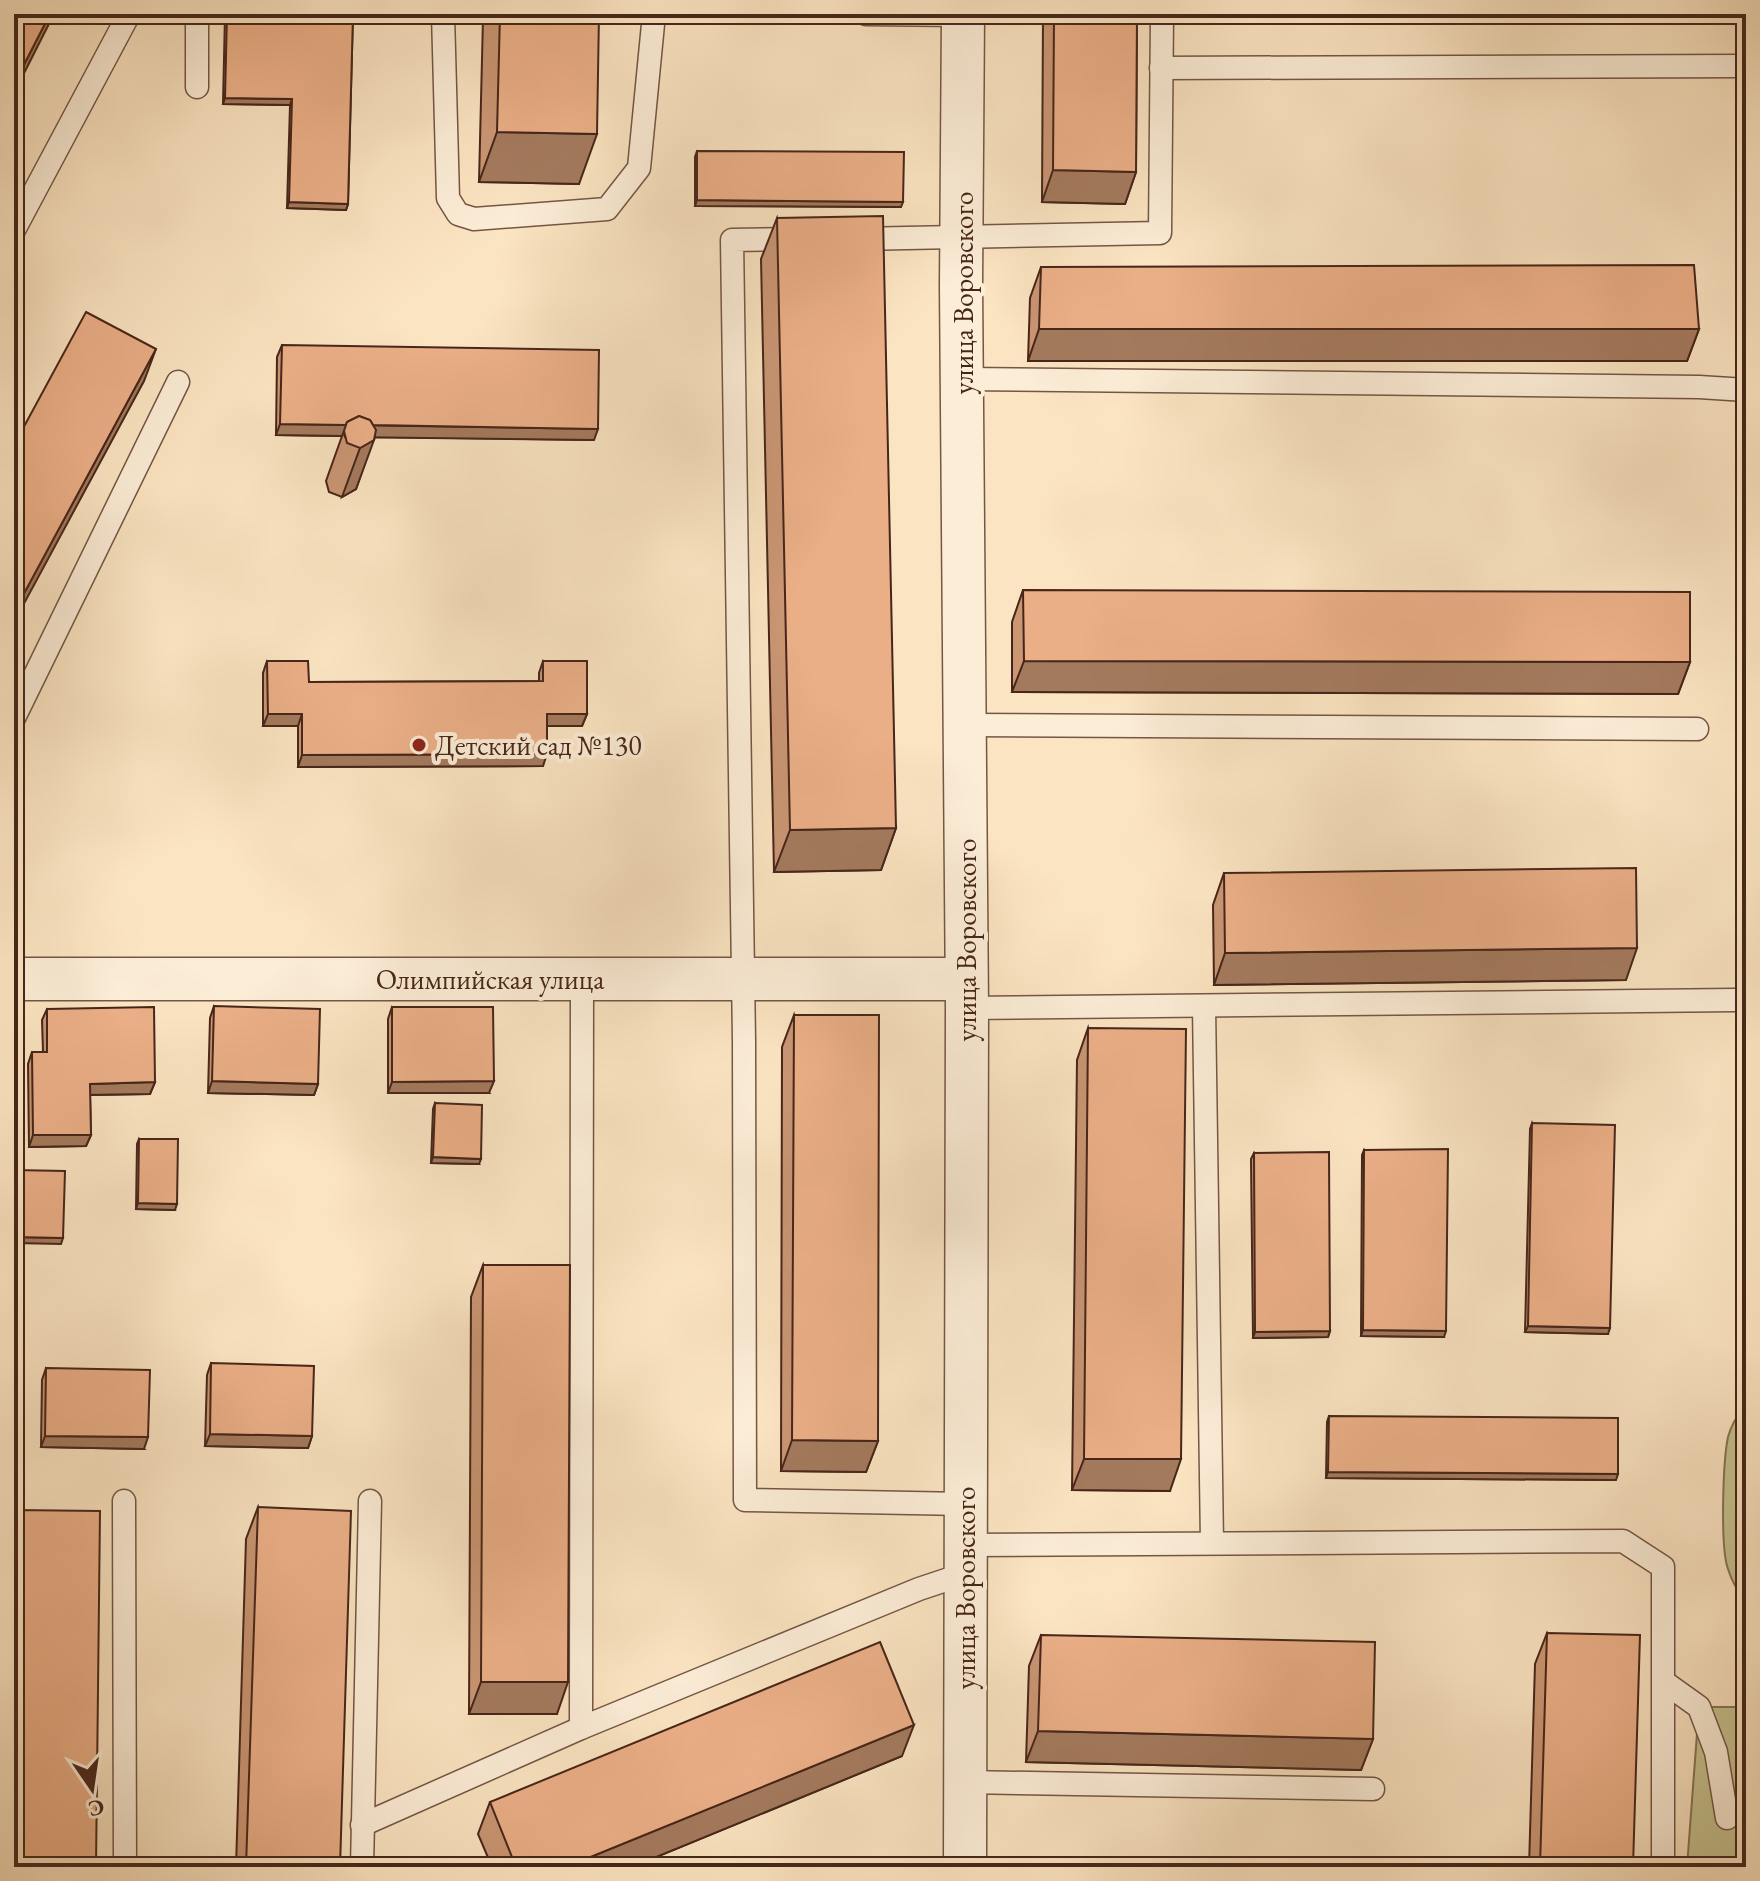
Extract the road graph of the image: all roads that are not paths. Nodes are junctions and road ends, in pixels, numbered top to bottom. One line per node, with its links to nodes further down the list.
1 (129, 14): 11 (lane)
2 (197, 14): 10 (lane)
3 (443, 14): 4 (lane)
4 (654, 14)
5 (866, 14): 7 (lane)
6 (1162, 14): 9 (lane)
7 (963, 15): 12 (street, улица Воровского)
8 (1746, 66): 9 (lane)
9 (1161, 68): 12 (lane)
10 (197, 87)
11 (14, 230)
12 (963, 237): 13 (street, улица Воровского); 21 (lane)
13 (962, 379): 15 (lane); 17 (street, улица Воровского)
14 (178, 382): 16 (lane)
15 (1746, 390)
16 (14, 718)
17 (965, 725): 18 (lane); 22 (street, улица Воровского)
18 (1697, 729)
19 (14, 979): 20 (street, Олимпийская улица)
20 (582, 979): 21 (street, Олимпийская улица); 31 (lane)
21 (742, 979): 22 (street, Олимпийская улица); 27 (lane)
22 (966, 993): 24 (lane); 27 (street, улица Воровского)
23 (1735, 1000): 24 (lane)
24 (1204, 1006): 28 (lane)
25 (124, 1501): 36 (lane)
26 (370, 1501): 35 (lane)
27 (965, 1504): 29 (street, улица Воровского)
28 (1212, 1543): 29 (lane); 30 (lane)
29 (964, 1560): 31 (lane); 32 (street, улица Воровского)
30 (1664, 1682): 34 (lane); 39 (lane)
31 (581, 1728): 35 (lane)
32 (965, 1782): 33 (lane); 38 (street, улица Воровского)
33 (1373, 1789)
34 (1727, 1818)
35 (362, 1825): 37 (lane)
36 (125, 1867)
37 (362, 1867)
38 (965, 1867)
39 (1663, 1867)

